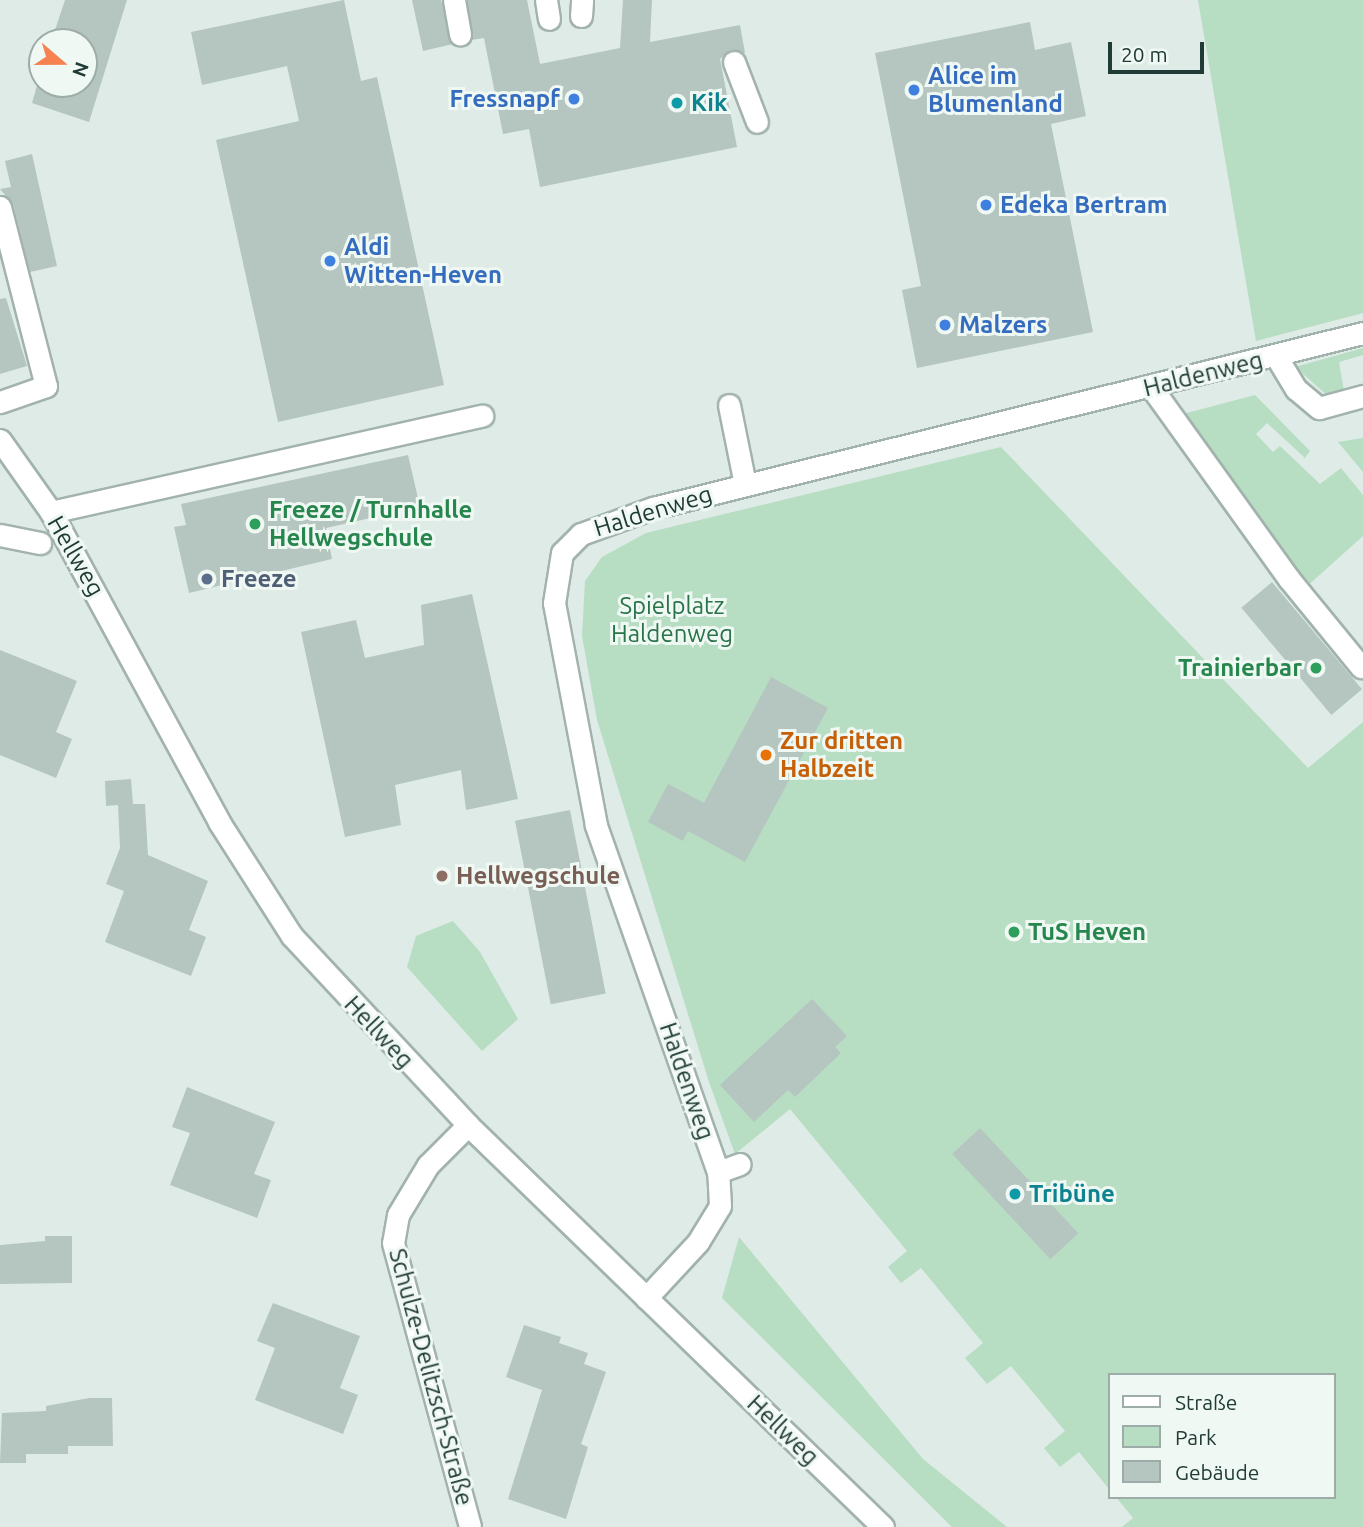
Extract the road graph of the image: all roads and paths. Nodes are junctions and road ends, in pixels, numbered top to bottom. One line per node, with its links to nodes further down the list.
1 (454, 0): 2 (street)
2 (460, 34)
3 (734, 62): 4 (street)
4 (757, 122)
5 (0, 207): 10 (street)
6 (1363, 333): 7 (street, Haldenweg)
7 (1276, 356): 8 (street, Haldenweg); 9 (street)
8 (1151, 387): 14 (street, Haldenweg); 18 (street)
9 (1363, 396)
10 (0, 402)
11 (729, 405): 14 (street)
12 (482, 416): 15 (street)
13 (0, 440): 15 (street, Hellweg)
14 (745, 484): 21 (street, Haldenweg)
15 (51, 512): 19 (street, Hellweg)
16 (0, 535): 17 (street)
17 (40, 543)
18 (1361, 667)
19 (468, 1125): 22 (street, Hellweg); 23 (street, Schulze-Delitzsch-Straße)
20 (740, 1164): 21 (street)
21 (718, 1172): 22 (street, Haldenweg)
22 (646, 1298): 24 (street, Hellweg)
23 (470, 1527)
24 (883, 1527)

